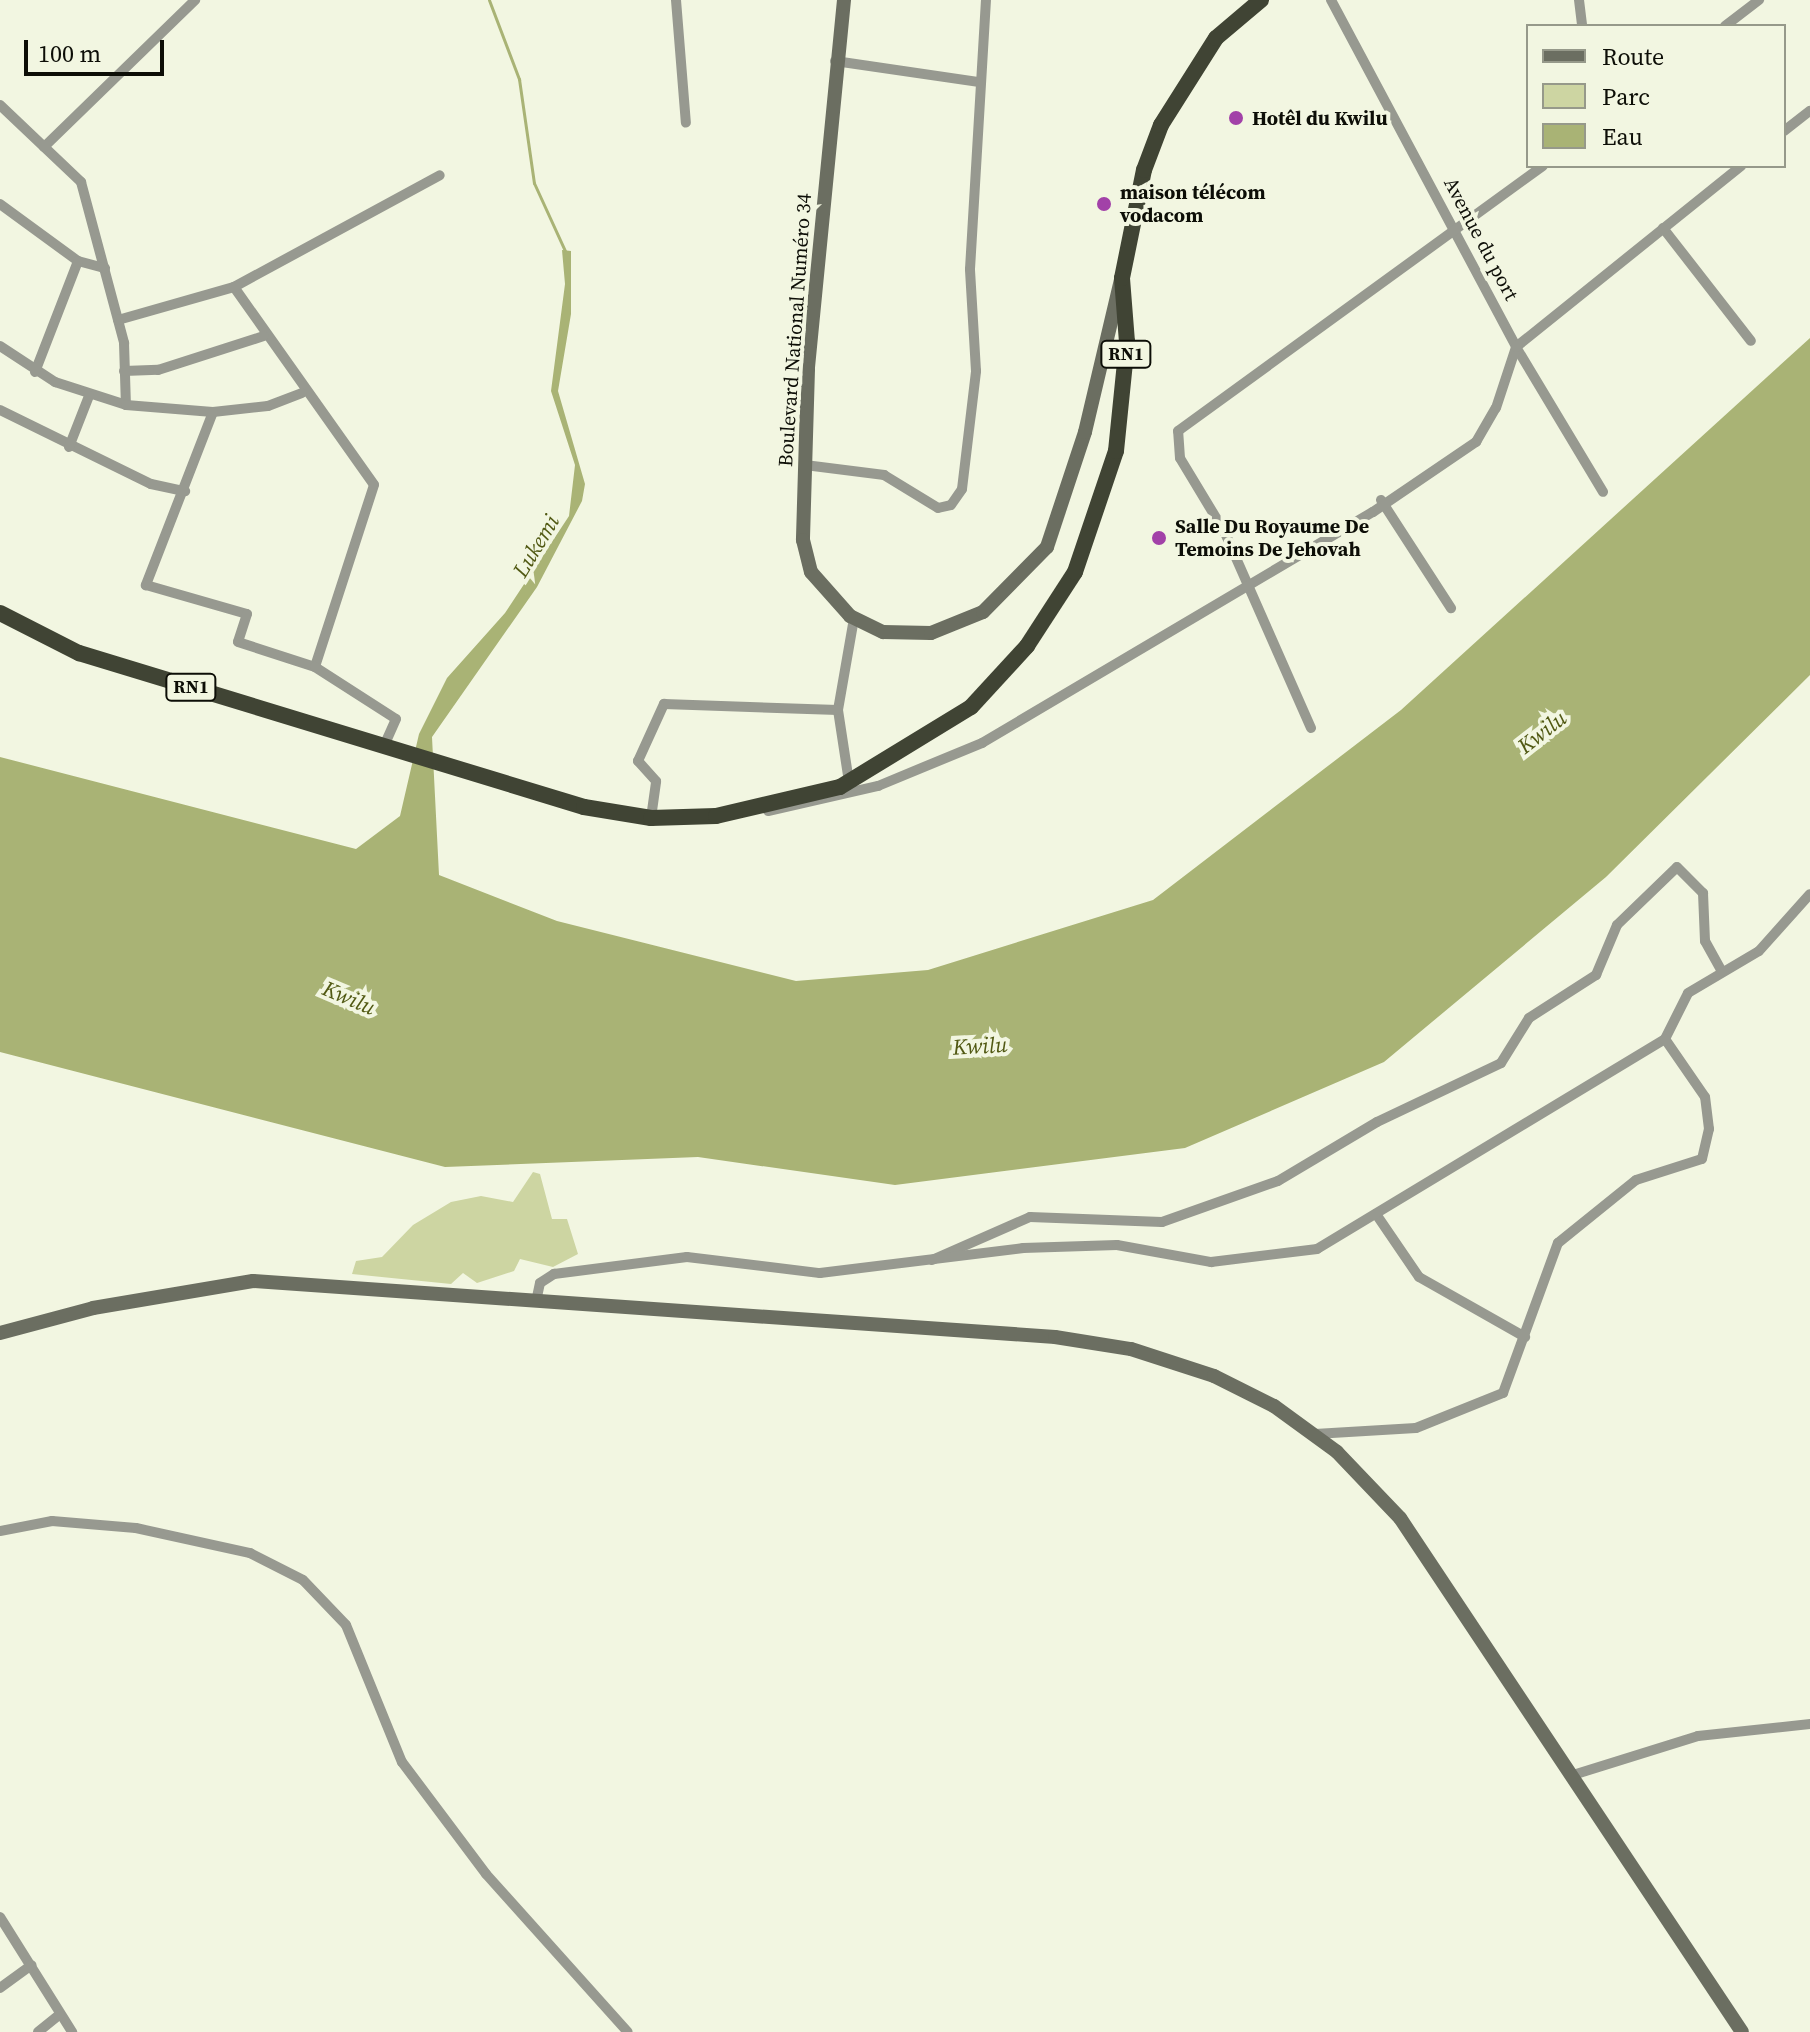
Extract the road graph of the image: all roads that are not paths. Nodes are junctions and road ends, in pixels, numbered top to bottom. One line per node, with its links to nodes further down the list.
1 (195, 0): 17 (street)
2 (676, 0): 15 (street)
3 (844, 0): 11 (main road, Boulevard National Numéro 34)
4 (986, 0): 12 (street)
5 (1261, 0): 26 (highway, RN1)
6 (1331, 0): 23 (street, Avenue du port)
7 (1579, 0): 9 (street)
8 (1759, 0): 10 (street)
9 (1582, 24)
10 (1728, 24)
11 (835, 61): 12 (street); 41 (main road, Boulevard National Numéro 34)
12 (979, 82): 41 (street)
13 (0, 105): 17 (street)
14 (1810, 111): 16 (street)
15 (686, 123)
16 (1786, 129)
17 (44, 147): 25 (street)
18 (1540, 168): 23 (street)
19 (1738, 168): 22 (street)
20 (440, 175): 27 (street)
21 (0, 204): 24 (street)
22 (1663, 228): 30 (street); 32 (street)
23 (1458, 233): 32 (street, Avenue du port); 45 (street)
24 (78, 261): 25 (street); 34 (street)
25 (105, 268): 28 (street)
26 (1122, 278): 48 (main road, Boulevard National Numéro 34); 53 (highway, RN1)
27 (234, 287): 28 (street); 29 (street)
28 (118, 320): 33 (street)
29 (264, 336): 33 (street); 35 (street)
30 (1751, 341)
31 (0, 346): 34 (street)
32 (1516, 347): 43 (street, Avenue du port); 44 (street)
33 (124, 371): 37 (street)
34 (35, 372): 36 (street)
35 (302, 393): 39 (street); 49 (street)
36 (89, 396): 37 (street); 40 (street)
37 (126, 405): 39 (street)
38 (0, 410): 40 (street)
39 (213, 412): 42 (street)
40 (69, 447): 42 (street)
41 (805, 465): 48 (main road, Boulevard National Numéro 34)
42 (185, 491): 49 (street)
43 (1603, 492)
44 (1381, 500): 45 (street); 46 (street)
45 (1248, 584): 51 (street); 54 (street)
46 (1451, 608)
47 (0, 613): 52 (highway, RN1)
48 (854, 618): 50 (street)
49 (315, 667): 52 (street)
50 (838, 710): 53 (street); 55 (street)
51 (1311, 728)
52 (386, 746): 55 (highway, RN1)
53 (849, 782): 54 (highway, RN1)
54 (748, 812): 55 (highway, RN1)
55 (651, 818)
56 (1810, 894): 57 (street)
57 (1721, 970): 58 (street); 60 (street)
58 (1665, 1039): 59 (street); 63 (street)
59 (1376, 1214): 60 (street); 63 (street)
60 (927, 1264): 61 (street)
61 (537, 1297): 62 (main road); 64 (main road)
62 (0, 1333)
63 (1525, 1337): 64 (street)
64 (1312, 1434): 67 (main road)
65 (0, 1531): 74 (street)
66 (1810, 1724): 67 (street)
67 (1573, 1775): 75 (main road)
68 (0, 1917): 69 (street)
69 (32, 1965): 70 (street); 71 (street)
70 (0, 1988)
71 (60, 2014): 72 (street); 73 (street)
72 (38, 2032)
73 (72, 2032)
74 (628, 2032)
75 (1742, 2032)

